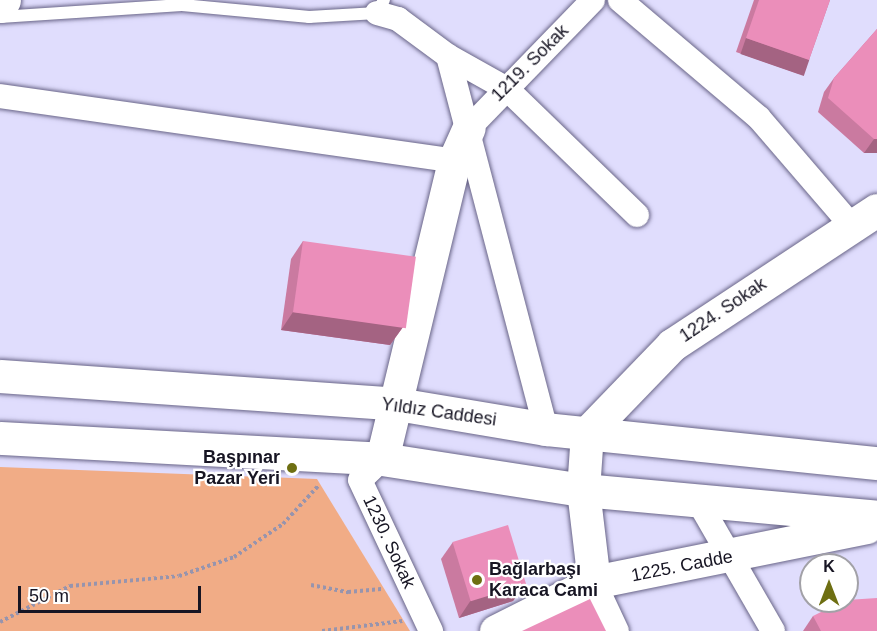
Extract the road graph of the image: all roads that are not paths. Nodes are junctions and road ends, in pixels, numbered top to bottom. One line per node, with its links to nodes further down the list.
1 (4, 0): 4 (main road)
2 (593, 0): 8 (street, 1219. Sokak)
3 (620, 0): 13 (street)
4 (0, 6)
5 (381, 7): 6 (lane); 7 (street)
6 (0, 16)
7 (448, 56): 8 (street); 10 (street)
8 (507, 89): 10 (street, 1219. Sokak); 12 (street)
9 (0, 96): 11 (street)
10 (469, 128): 11 (main road); 16 (street)
11 (454, 161): 15 (main road)
12 (637, 215)
13 (864, 217): 17 (main road, 1224. Sokak)
14 (0, 376): 15 (main road, Yıldız Caddesi)
15 (397, 404): 16 (main road, Yıldız Caddesi); 19 (main road)
16 (546, 429): 17 (main road, Yıldız Caddesi)
17 (587, 433): 20 (main road, Yıldız Caddesi); 21 (main road)
18 (0, 438): 19 (main road)
19 (382, 459): 21 (main road); 27 (street, 1230. Sokak)
20 (877, 463)
21 (583, 490): 22 (main road); 26 (main road)
22 (698, 501): 23 (main road); 25 (street)
23 (877, 517)
24 (877, 525): 25 (main road, 1225. Cadde)
25 (730, 557): 26 (main road, 1225. Cadde); 30 (street)
26 (594, 582): 28 (main road, 1225. Cadde); 29 (street)
27 (431, 631)
28 (496, 631)
29 (617, 631)
30 (773, 631)

